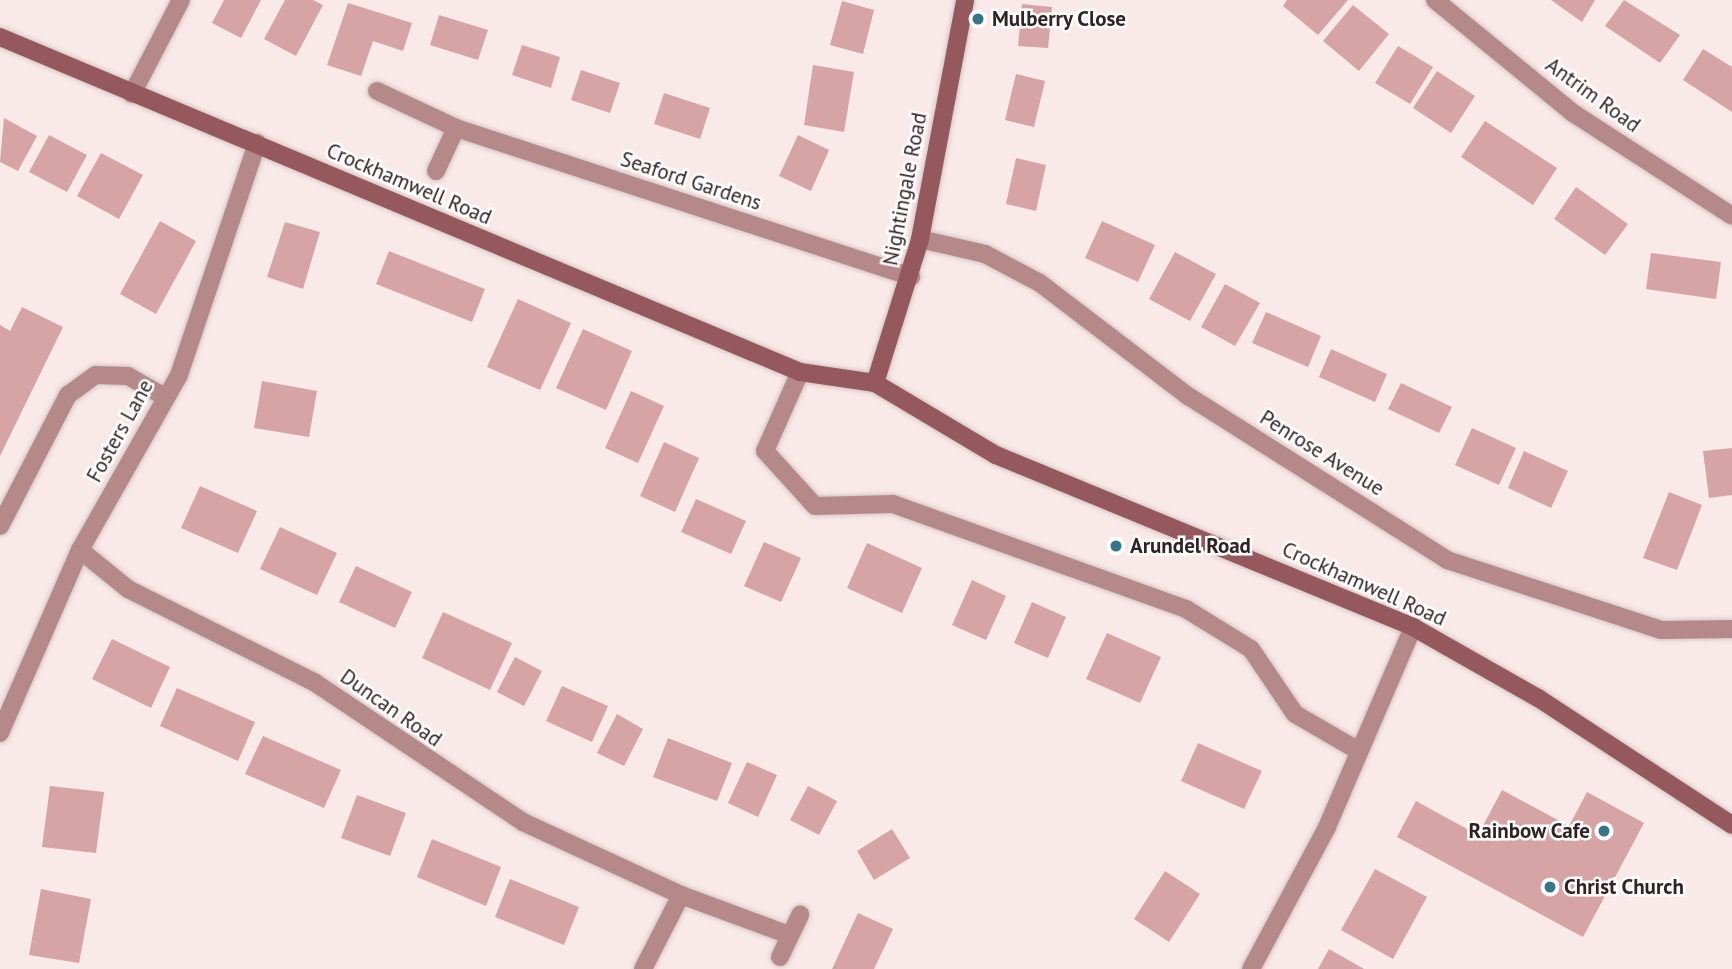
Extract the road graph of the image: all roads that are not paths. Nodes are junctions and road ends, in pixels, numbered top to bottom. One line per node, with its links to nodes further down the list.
1 (181, 0): 6 (street)
2 (965, 0): 11 (street, Nightingale Road)
3 (1435, 0): 10 (street, Antrim Road)
4 (0, 37): 6 (street, Crockhamwell Road)
5 (377, 91): 7 (street, Seaford Gardens)
6 (132, 94): 8 (street, Crockhamwell Road)
7 (456, 128): 9 (street); 12 (street, Seaford Gardens)
8 (257, 143): 13 (street, Crockhamwell Road); 15 (street, Fosters Lane)
9 (436, 171)
10 (1732, 216)
11 (920, 239): 12 (street, Nightingale Road); 19 (street, Penrose Avenue)
12 (911, 277): 14 (street, Nightingale Road)
13 (800, 372): 14 (street, Crockhamwell Road); 21 (street)
14 (875, 383): 18 (street, Crockhamwell Road)
15 (165, 397): 16 (street); 17 (street, Fosters Lane)
16 (0, 526)
17 (80, 550): 20 (street, Fosters Lane); 23 (street, Duncan Road)
18 (1413, 627): 21 (street); 22 (street, Crockhamwell Road)
19 (1732, 629)
20 (0, 733)
21 (1357, 750): 28 (street)
22 (1732, 825)
23 (681, 895): 25 (street, Duncan Road); 27 (street)
24 (800, 915): 25 (street)
25 (789, 935): 26 (street)
26 (780, 957)
27 (643, 969)
28 (1251, 969)

